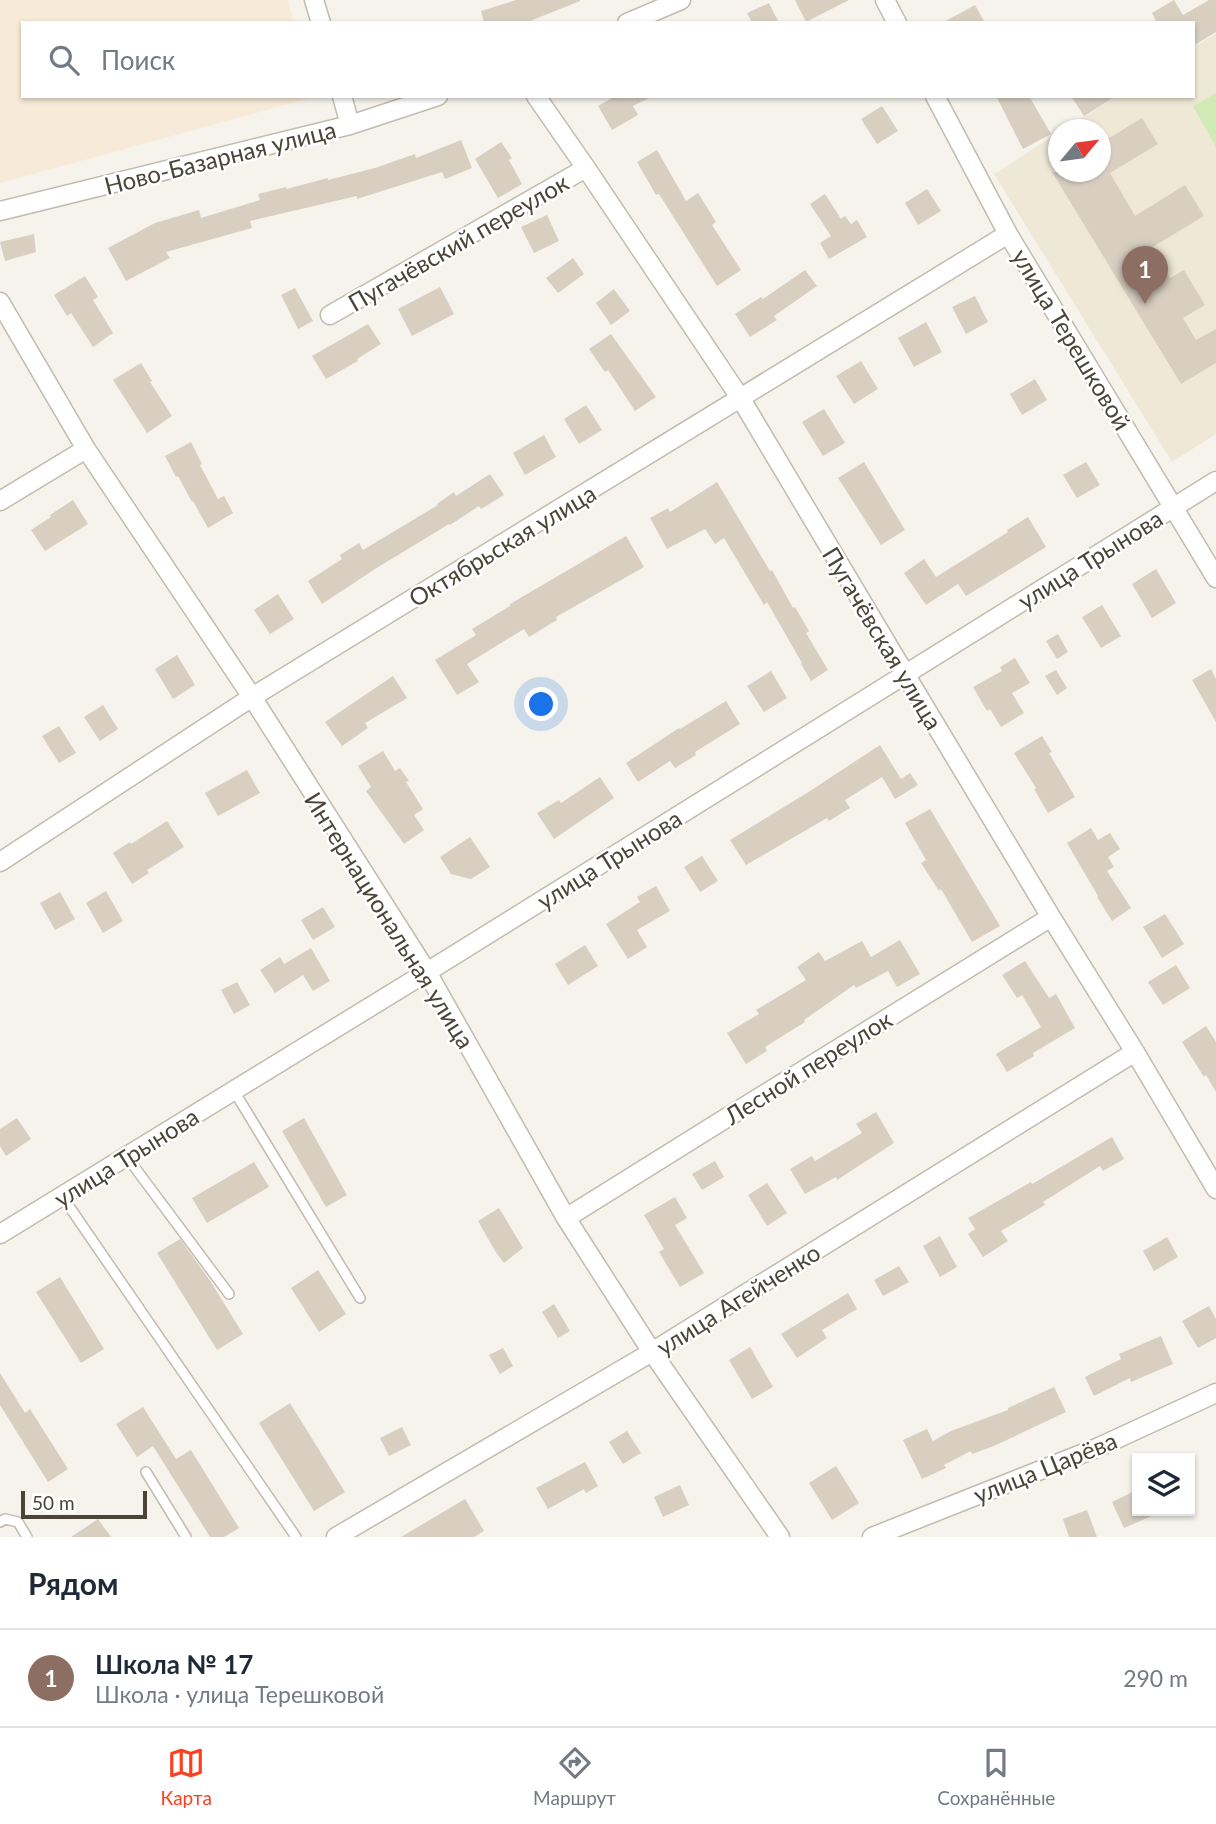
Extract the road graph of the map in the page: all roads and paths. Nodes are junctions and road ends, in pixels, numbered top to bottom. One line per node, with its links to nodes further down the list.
1 (314, 0): 4 (street)
2 (681, 0): 5 (street)
3 (885, 0): 6 (street)
4 (320, 21)
5 (632, 21)
6 (896, 21)
7 (343, 98): 11 (street)
8 (432, 98): 11 (street, Ново-Базарная улица)
9 (537, 98): 12 (street, Пугачёвская улица)
10 (937, 98): 14 (street, улица Терешковой)
11 (351, 125): 13 (street, Ново-Базарная улица)
12 (586, 168): 16 (street, Пугачёвский переулок); 17 (street, Пугачёвская улица)
13 (0, 211)
14 (1008, 234): 17 (street, Октябрьская улица); 21 (street, улица Терешковой)
15 (0, 302): 18 (street, Интернациональная улица)
16 (330, 315)
17 (741, 399): 23 (street, Пугачёвская улица); 24 (street, Октябрьская улица)
18 (86, 449): 20 (street); 24 (street, Интернациональная улица)
19 (1216, 481): 21 (street, улица Трынова)
20 (0, 501)
21 (1174, 507): 22 (street, улица Терешковой); 23 (street, улица Трынова)
22 (1216, 578)
23 (905, 674): 26 (street, Пугачёвская улица); 27 (street, улица Трынова)
24 (252, 697): 25 (street, Октябрьская улица); 27 (street, Интернациональная улица)
25 (0, 862)
26 (1051, 918): 28 (street, Пугачёвская улица); 33 (street, Лесной переулок)
27 (427, 972): 29 (street, улица Трынова); 33 (street, Интернациональная улица)
28 (1135, 1052): 31 (street, Пугачёвская улица); 37 (street, улица Агейченко)
29 (234, 1091): 30 (street, улица Трынова); 36 (lane)
30 (127, 1157): 32 (street, улица Трынова); 35 (lane)
31 (1216, 1189)
32 (62, 1196): 34 (street, улица Трынова); 43 (lane)
33 (566, 1218): 37 (street, Интернациональная улица)
34 (0, 1234)
35 (229, 1294)
36 (360, 1298)
37 (652, 1352): 44 (street, улица Агейченко); 45 (street, Интернациональная улица)
38 (1216, 1393): 46 (street, улица Царёва)
39 (146, 1472): 42 (lane)
40 (0, 1521): 41 (lane)
41 (27, 1537)
42 (186, 1537)
43 (296, 1537)
44 (336, 1537)
45 (780, 1537)
46 (872, 1537)

